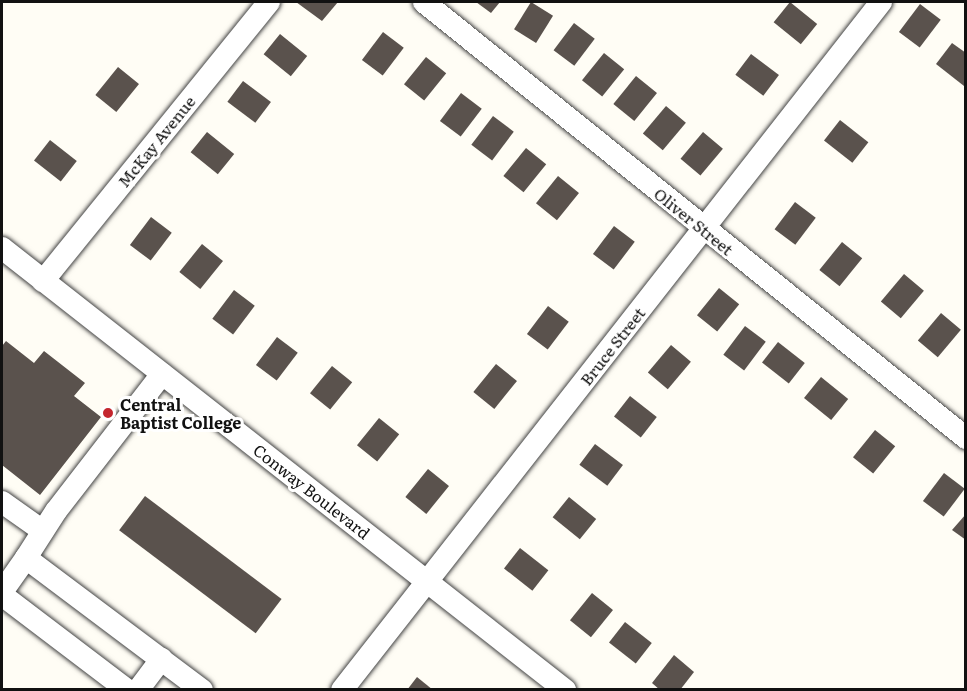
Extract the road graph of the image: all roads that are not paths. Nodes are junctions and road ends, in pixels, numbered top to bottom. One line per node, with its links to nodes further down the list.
1 (269, 2): 6 (street, McKay Avenue)
2 (424, 2): 4 (street, Oliver Street)
3 (881, 2): 4 (street, Bruce Street)
4 (703, 228): 8 (street, Oliver Street); 12 (street, Bruce Street)
5 (2, 248): 6 (street, Conway Boulevard)
6 (43, 281): 7 (street, Conway Boulevard)
7 (162, 374): 10 (street); 12 (street, Conway Boulevard)
8 (966, 438)
9 (2, 502): 10 (street)
10 (43, 531): 11 (street)
11 (26, 558): 13 (street); 14 (street)
12 (428, 580): 18 (street, Bruce Street); 19 (street, Conway Boulevard)
13 (2, 594): 15 (street)
14 (161, 659): 16 (street); 17 (street)
15 (127, 690)
16 (138, 690)
17 (202, 690)
18 (342, 690)
19 (565, 690)

